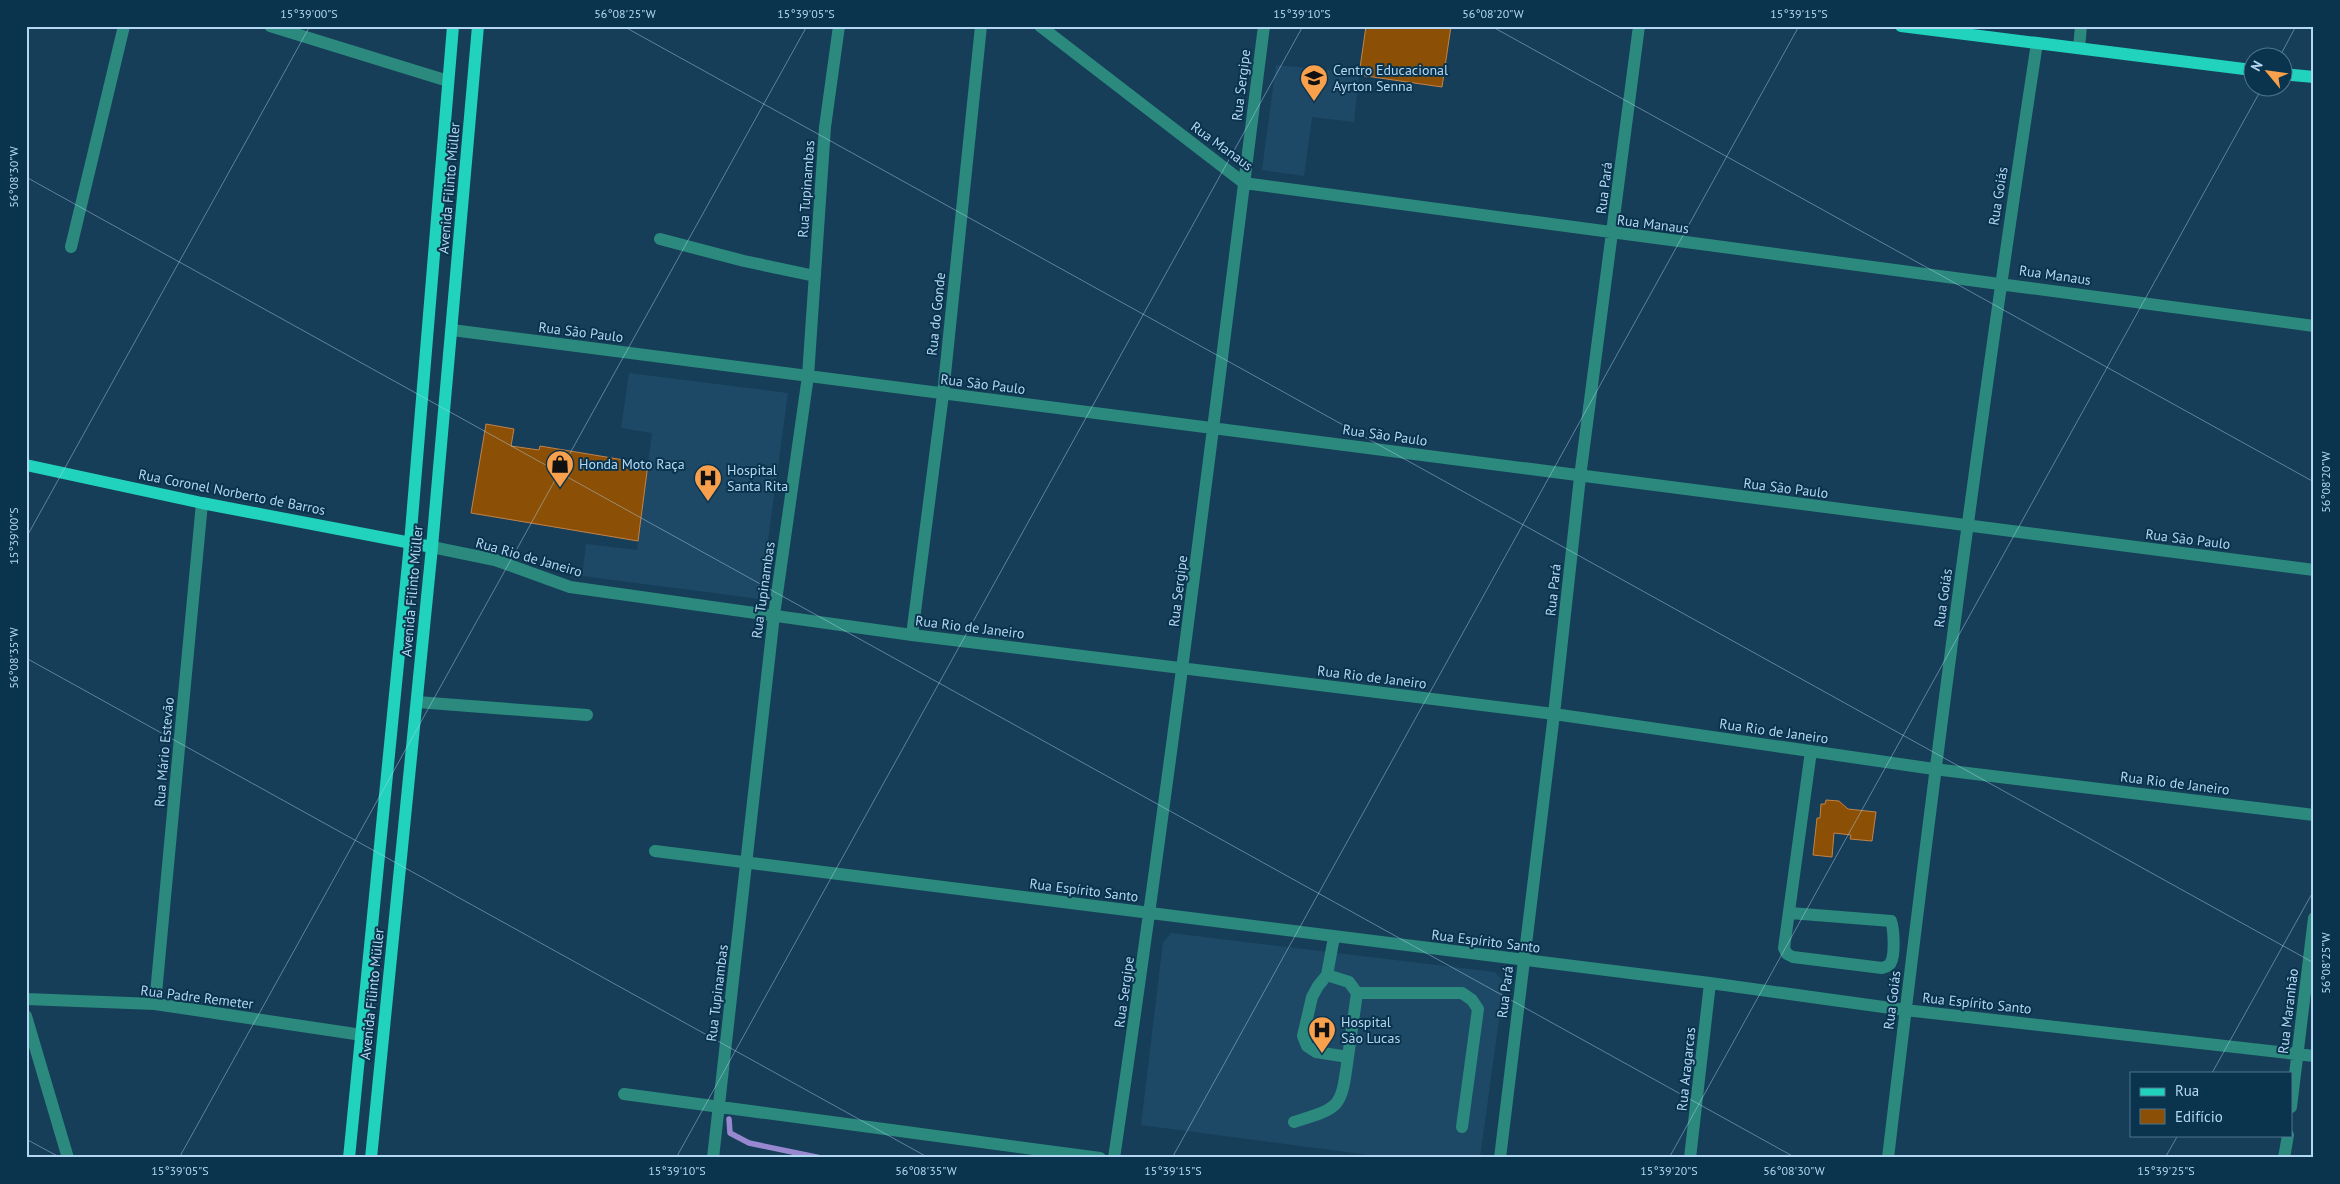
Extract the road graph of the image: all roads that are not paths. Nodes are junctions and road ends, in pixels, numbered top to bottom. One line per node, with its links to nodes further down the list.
1 (124, 26): 21 (street)
2 (270, 26): 17 (street)
3 (453, 26): 17 (main road, Avenida Filinto Müller)
4 (478, 26): 25 (main road, Avenida Filinto Müller)
5 (839, 26): 22 (street, Rua Tupinambas)
6 (982, 26): 27 (street, Rua do Gonde)
7 (1040, 26): 18 (street, Rua Manaus)
8 (1264, 26): 18 (street, Rua Sergipe)
9 (1639, 26): 19 (street, Rua Pará)
10 (1901, 26): 12 (main road)
11 (2081, 26): 13 (street)
12 (2037, 43): 13 (main road); 23 (street, Rua Goiás)
13 (2079, 48): 14 (main road)
14 (2242, 69)
15 (2292, 75): 16 (main road)
16 (2314, 77)
17 (448, 81): 33 (main road, Avenida Filinto Müller)
18 (1244, 183): 19 (street, Rua Manaus); 28 (street, Rua Sergipe)
19 (1613, 234): 23 (street, Rua Manaus); 30 (street, Rua Pará)
20 (660, 239): 22 (street)
21 (71, 248)
22 (815, 276): 26 (street, Rua Tupinambas)
23 (2000, 283): 24 (street, Rua Manaus); 32 (street, Rua Goiás)
24 (2314, 326)
25 (452, 330): 26 (street, Rua São Paulo); 34 (main road, Avenida Filinto Müller)
26 (808, 376): 27 (street, Rua São Paulo); 36 (street, Rua Tupinambas)
27 (942, 394): 28 (street, Rua São Paulo); 37 (street, Rua do Gonde)
28 (1214, 428): 30 (street, Rua São Paulo); 38 (street, Rua Sergipe)
29 (27, 467): 31 (main road, Rua Coronel Norberto de Barros)
30 (1580, 477): 32 (street, Rua São Paulo); 40 (street, Rua Pará)
31 (202, 503): 33 (main road, Rua Coronel Norberto de Barros); 56 (street, Rua Mário Estevão)
32 (1968, 527): 35 (street, Rua São Paulo); 43 (street, Rua Goiás)
33 (410, 542): 34 (main road, Rua Coronel Norberto de Barros); 59 (main road, Avenida Filinto Müller)
34 (432, 547): 36 (street, Rua Rio de Janeiro); 39 (main road, Avenida Filinto Müller)
35 (2314, 570)
36 (774, 615): 37 (street, Rua Rio de Janeiro); 46 (street, Rua Tupinambas)
37 (912, 635): 38 (street, Rua Rio de Janeiro)
38 (1183, 670): 40 (street, Rua Rio de Janeiro); 48 (street, Rua Sergipe)
39 (417, 702): 41 (street); 71 (main road, Avenida Filinto Müller)
40 (1554, 714): 42 (street, Rua Rio de Janeiro); 51 (street, Rua Pará)
41 (587, 715)
42 (1811, 751): 43 (street, Rua Rio de Janeiro); 47 (street)
43 (1934, 769): 44 (street, Rua Rio de Janeiro); 57 (street, Rua Goiás)
44 (2314, 815)
45 (655, 851): 46 (street, Rua Espírito Santo)
46 (747, 862): 48 (street, Rua Espírito Santo); 65 (street, Rua Tupinambas)
47 (1790, 913): 47 (street)
48 (1150, 914): 50 (street, Rua Espírito Santo); 74 (street, Rua Sergipe)
49 (2314, 918): 60 (street, Rua Maranhão)
50 (1334, 937): 51 (street, Rua Espírito Santo); 52 (street)
51 (1524, 961): 53 (street, Rua Espírito Santo); 75 (street, Rua Pará)
52 (1327, 975): 54 (street); 62 (street)
53 (1710, 983): 57 (street, Rua Espírito Santo); 76 (street, Rua Aragarcas)
54 (1356, 993): 62 (street); 67 (street)
55 (26, 999): 56 (street, Rua Padre Remeter)
56 (155, 1004): 59 (street, Rua Padre Remeter)
57 (1905, 1010): 60 (street, Rua Espírito Santo); 77 (street, Rua Goiás)
58 (26, 1016): 69 (street)
59 (362, 1035): 70 (main road, Avenida Filinto Müller)
60 (2298, 1054): 61 (street, Rua Espírito Santo); 64 (street, Rua Maranhão)
61 (2314, 1056)
62 (1348, 1057): 66 (street)
63 (624, 1094): 65 (street)
64 (2292, 1099)
65 (718, 1108): 72 (street, Rua Tupinambas); 73 (street)
66 (1294, 1122)
67 (1462, 1127)
68 (2288, 1136): 78 (street)
69 (68, 1158)
70 (349, 1158)
71 (371, 1158)
72 (713, 1158)
73 (1100, 1158)
74 (1114, 1158)
75 (1500, 1158)
76 (1690, 1158)
77 (1888, 1158)
78 (2284, 1158)

